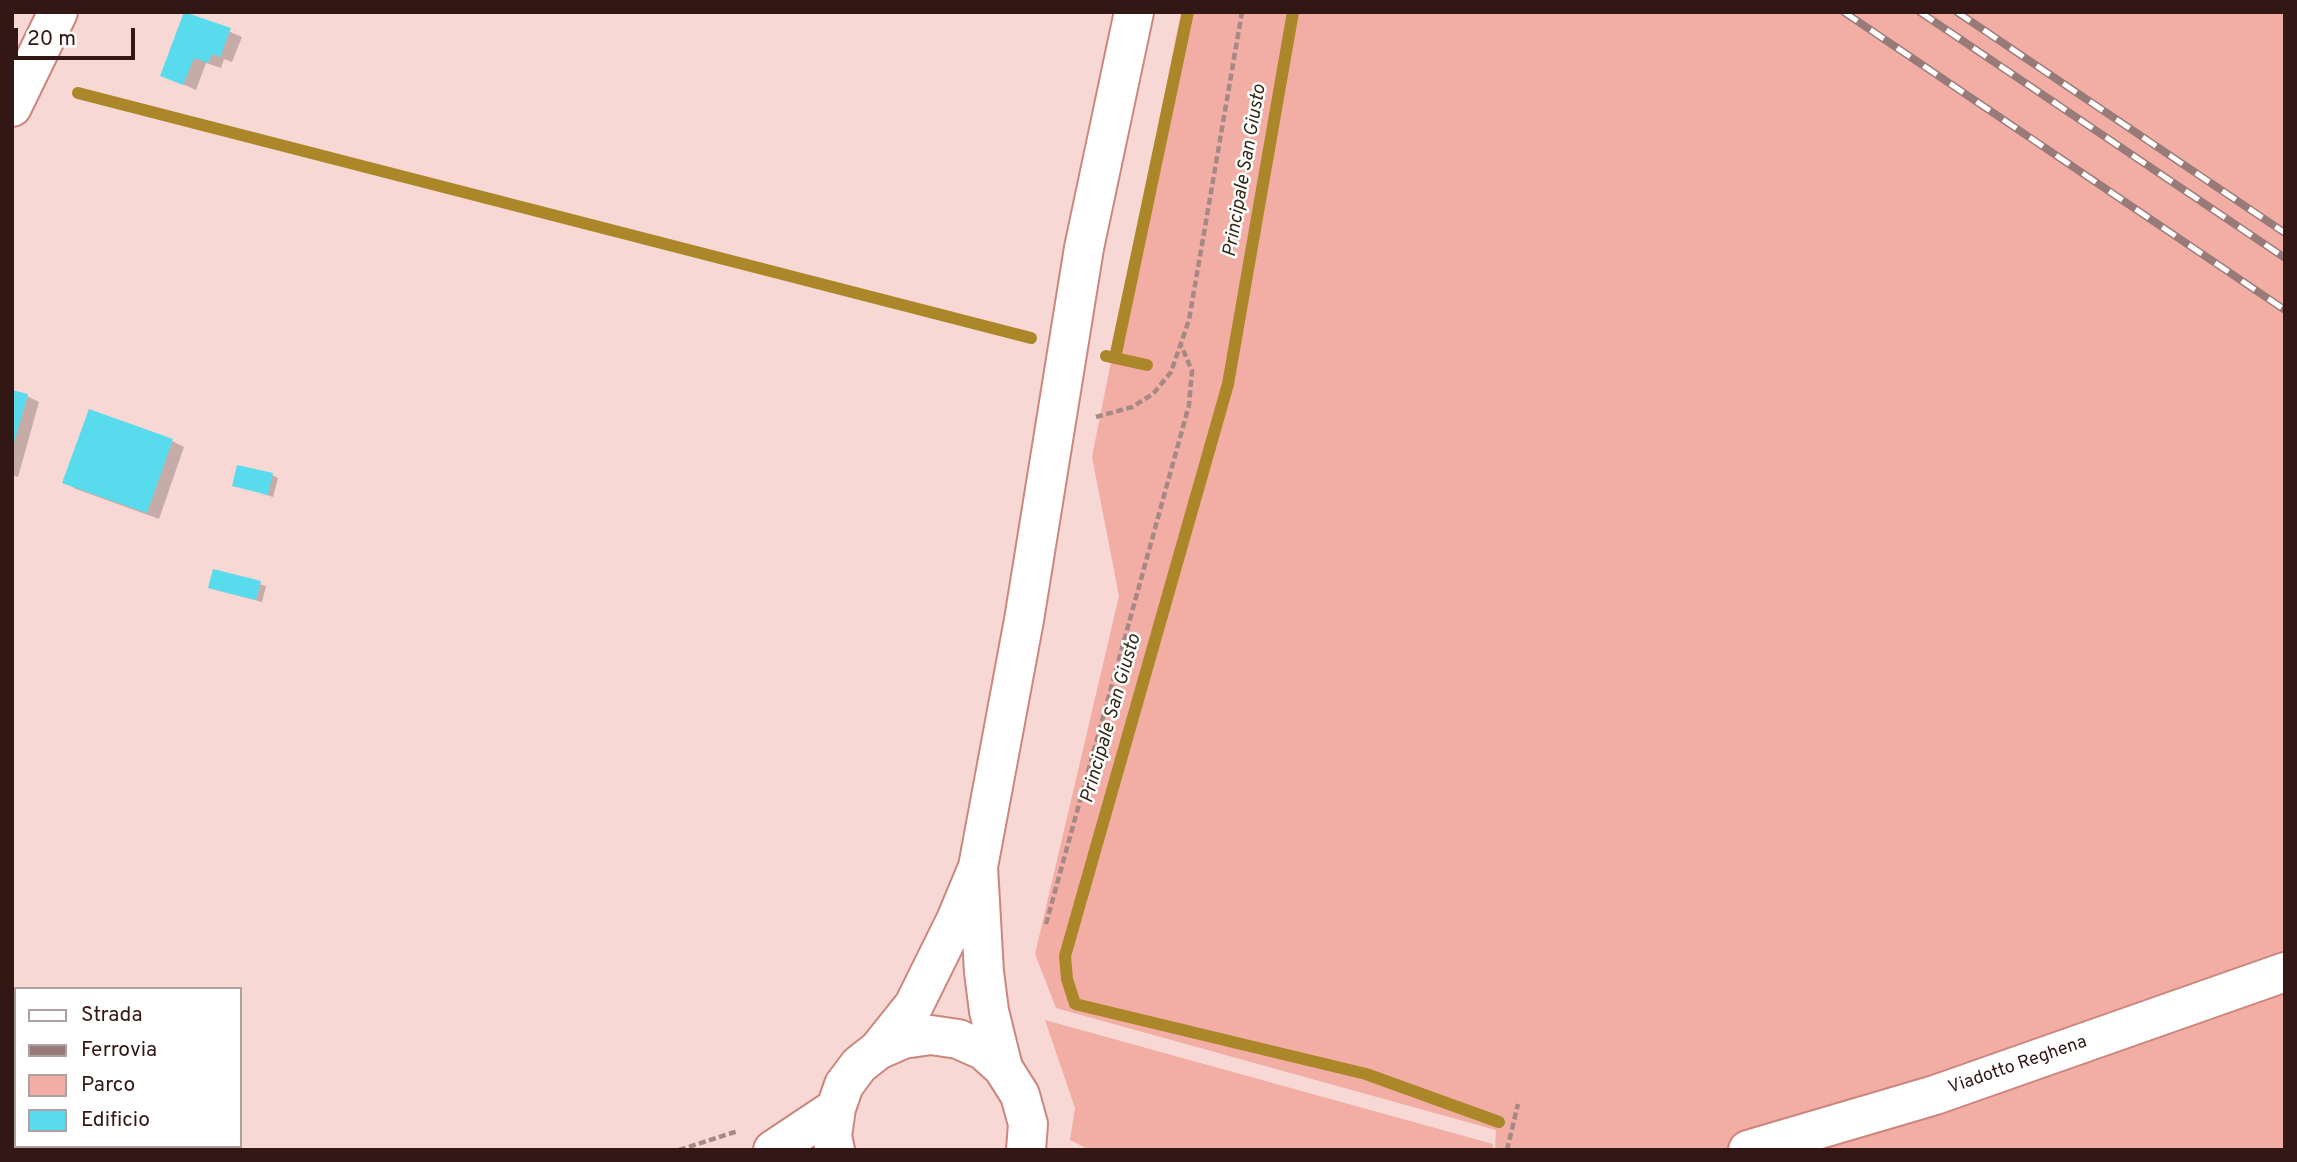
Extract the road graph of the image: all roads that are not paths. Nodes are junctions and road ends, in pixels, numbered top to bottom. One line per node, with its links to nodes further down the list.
1 (58, 12): 3 (main road)
2 (1134, 12): 4 (main road)
3 (12, 107)
4 (978, 867): 6 (main road); 7 (main road)
5 (2285, 972): 12 (main road, Viadotto Reghena)
6 (878, 1050): 7 (main road); 8 (main road)
7 (1003, 1068): 11 (main road)
8 (836, 1108): 9 (main road); 10 (main road)
9 (759, 1139)
10 (835, 1150)
11 (1026, 1150)
12 (1748, 1150)

